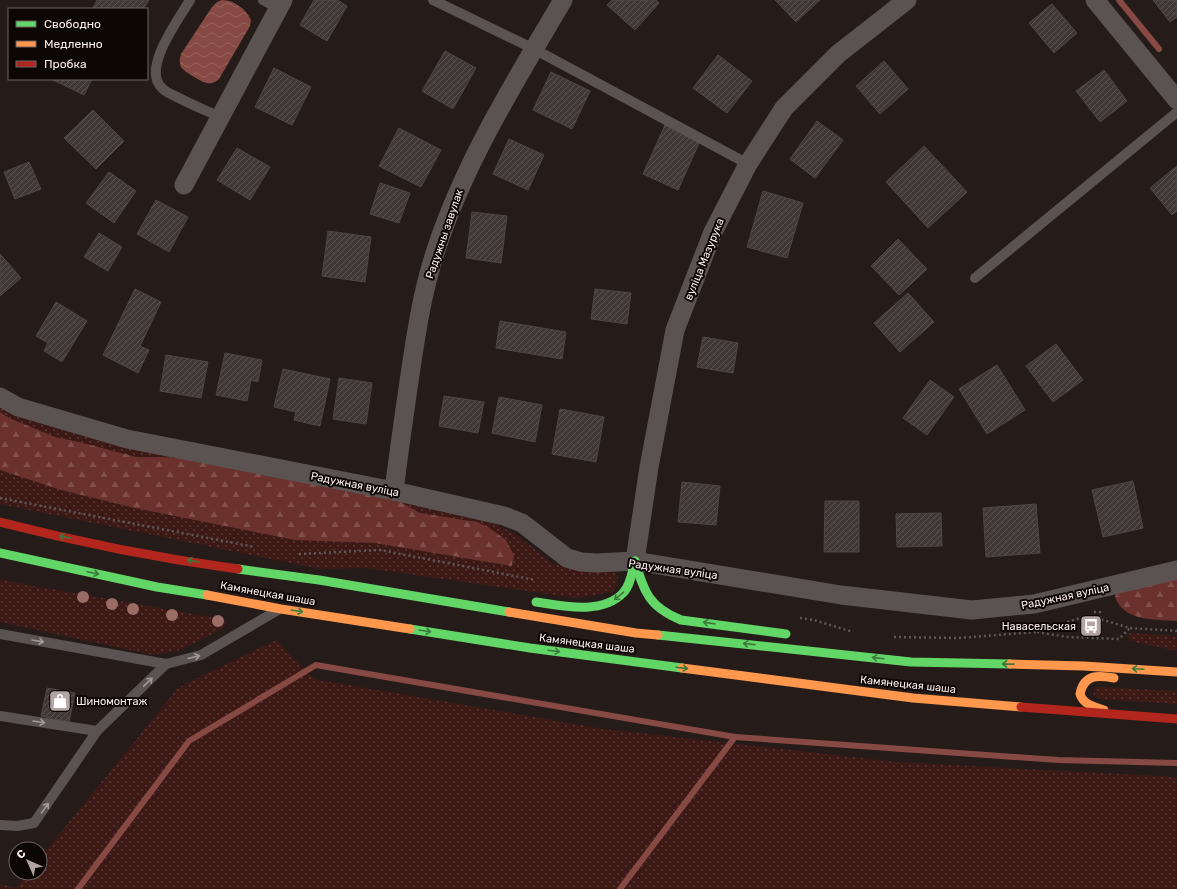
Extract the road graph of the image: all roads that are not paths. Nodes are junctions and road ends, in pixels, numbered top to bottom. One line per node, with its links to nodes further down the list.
1 (190, 0): 10 (lane)
2 (434, 0): 7 (lane)
3 (563, 0): 7 (street, Радужны завулак)
4 (907, 0): 11 (street, вуліца Мазурука)
5 (1095, 0): 8 (street)
6 (275, 3): 10 (street)
7 (534, 49): 11 (lane); 15 (street, Радужны завулак)
8 (1177, 100)
9 (1177, 112): 13 (lane)
10 (220, 117): 12 (street)
11 (748, 164): 18 (street, вуліца Мазурука)
12 (184, 186)
13 (975, 278)
14 (0, 397): 15 (street, Радужная вуліца)
15 (394, 491): 18 (street, Радужная вуліца)
16 (0, 522): 21 (main road, Камянецкая шаша, one-way to 16)
17 (0, 553): 23 (main road, Камянецкая шаша, one-way to 23)
18 (635, 561): 19 (street, Радужная вуліца); 22 (main road, one-way to 22); 25 (main road, one-way to 18)
19 (1177, 570)
20 (354, 577): 21 (main road)
21 (319, 580): 27 (main road, Камянецкая шаша, one-way to 21)
22 (531, 601)
23 (282, 609): 28 (lane, one-way to 23); 31 (main road, Камянецкая шаша, one-way to 31)
24 (0, 634): 28 (lane, one-way to 28)
25 (796, 637)
26 (811, 642): 27 (main road)
27 (856, 655): 29 (main road, Камянецкая шаша, one-way to 27)
28 (166, 664): 34 (lane, one-way to 28)
29 (1177, 672)
30 (1125, 679): 31 (main road)
31 (1121, 714): 33 (main road, Камянецкая шаша)
32 (0, 716): 34 (lane, one-way to 34)
33 (1177, 719)
34 (97, 731): 35 (lane, one-way to 34)
35 (0, 825)

